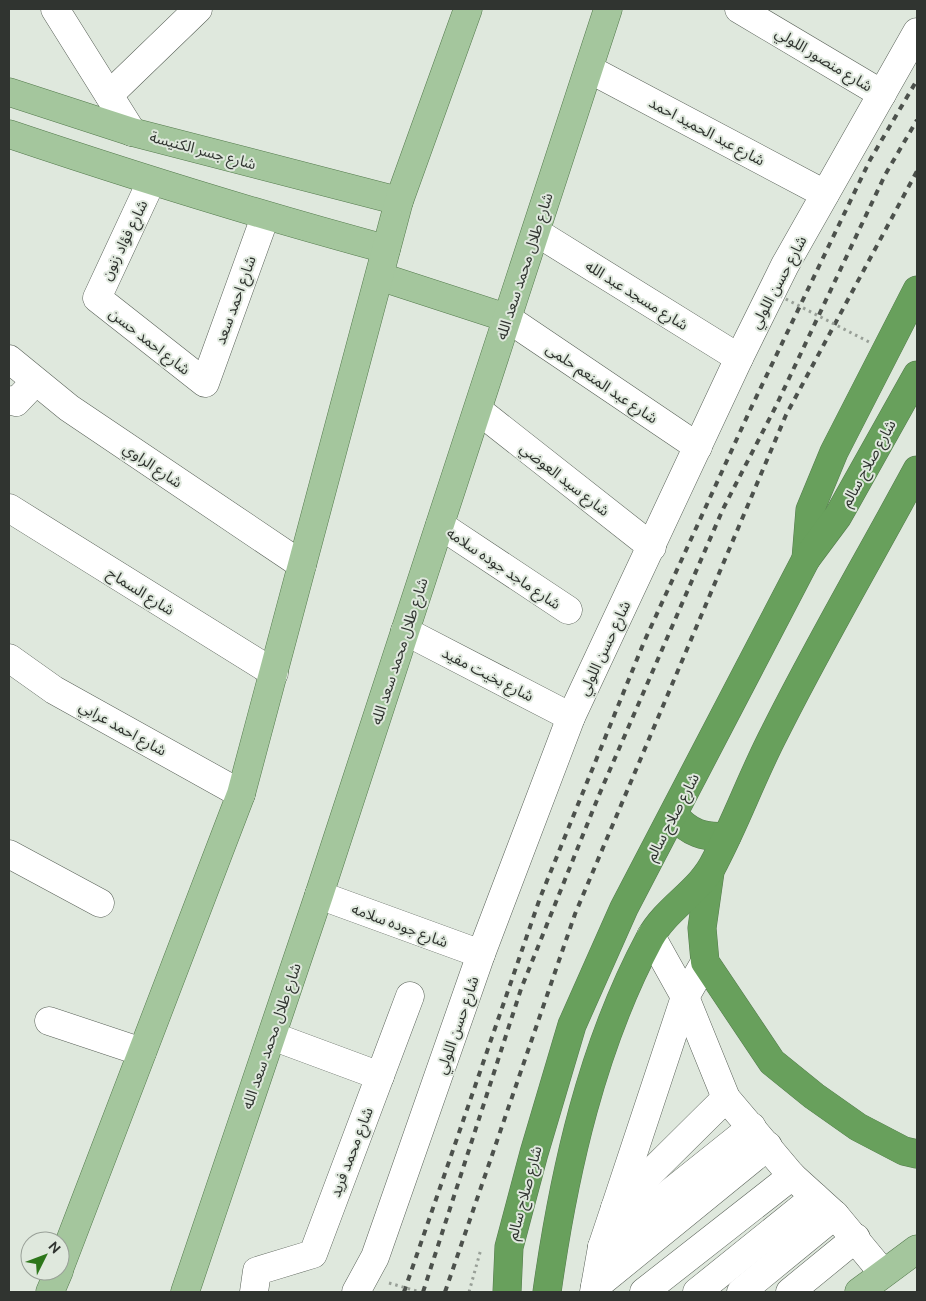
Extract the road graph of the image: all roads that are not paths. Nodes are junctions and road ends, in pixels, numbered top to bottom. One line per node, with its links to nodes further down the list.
1 (55, 9): 10 (street)
2 (198, 9): 10 (street)
3 (468, 9): 15 (main road)
4 (608, 9): 7 (main road, شارع طلال محمد سعد الله)
5 (739, 9): 9 (street, شارع منصور اللولي)
6 (917, 32): 9 (street, شارع حسن اللولي)
7 (589, 69): 14 (street, شارع عبد الحميد احمد); 17 (main road, شارع طلال محمد سعد الله)
8 (9, 92): 11 (main road, شارع جسر الكنيسة)
9 (882, 94): 14 (street, شارع حسن اللولي)
10 (109, 95): 11 (street)
11 (132, 132): 15 (main road, شارع جسر الكنيسة)
12 (9, 134): 13 (main road)
13 (152, 182): 16 (main road); 21 (street, شارع فؤاد زنون)
14 (825, 194): 23 (street, شارع حسن اللولي)
15 (399, 201): 18 (main road)
16 (265, 217): 18 (main road); 27 (street, شارع احمد سعد)
17 (536, 232): 22 (main road, شارع طلال محمد سعد الله); 23 (street, شارع مسجد عبد الله)
18 (386, 249): 19 (main road)
19 (381, 277): 22 (main road); 36 (main road)
20 (917, 290): 35 (highway)
21 (97, 298): 27 (street, شارع احمد حسن)
22 (507, 318): 29 (main road, شارع طلال محمد سعد الله); 30 (street, شارع عبد المنعم حلمى)
23 (739, 358): 30 (street, شارع حسن اللولي)
24 (9, 359): 26 (street, شارع الراوي)
25 (917, 375): 35 (highway, شارع صلاح سالم)
26 (34, 382): 28 (street); 36 (street, شارع الراوي)
27 (205, 383)
28 (9, 400)
29 (478, 410): 33 (main road, شارع طلال محمد سعد الله); 34 (street, شارع سيد العوضي)
30 (698, 447): 34 (street, شارع حسن اللولي)
31 (917, 470): 44 (highway)
32 (9, 508): 40 (street, شارع السماح)
33 (440, 525): 37 (street, شارع ماجد جوده سلامه); 38 (main road, شارع طلال محمد سعد الله)
34 (652, 547): 41 (street, شارع حسن اللولي)
35 (806, 559): 43 (highway, شارع صلاح سالم)
36 (302, 565): 40 (main road)
37 (568, 610)
38 (405, 631): 41 (street, شارع بخيت مفيد); 47 (main road, شارع طلال محمد سعد الله)
39 (9, 658): 42 (street, شارع احمد عرابي)
40 (274, 673): 42 (main road)
41 (571, 717): 50 (street, شارع حسن اللولي)
42 (241, 794): 56 (main road)
43 (674, 815): 44 (highway); 74 (highway, شارع صلاح سالم)
44 (727, 836): 46 (highway)
45 (9, 854): 48 (street)
46 (710, 872): 49 (highway); 51 (highway)
47 (319, 895): 50 (street, شارع جوده سلامه); 55 (main road, شارع طلال محمد سعد الله)
48 (100, 903)
49 (651, 936): 53 (street); 75 (highway)
50 (481, 954): 73 (street, شارع حسن اللولي)
51 (705, 962): 53 (street); 60 (highway)
52 (410, 996): 57 (street, شارع محمد فريد)
53 (685, 997): 58 (street); 63 (street)
54 (49, 1020): 56 (street)
55 (272, 1036): 57 (street); 72 (main road, شارع طلال محمد سعد الله)
56 (142, 1052): 66 (main road)
57 (380, 1076): 70 (street, شارع محمد فريد)
58 (726, 1098): 59 (street); 63 (street)
59 (760, 1137): 61 (street); 67 (street); 71 (street)
60 (917, 1154)
61 (792, 1176): 62 (street); 76 (street)
62 (815, 1196): 64 (street); 77 (street)
63 (615, 1208): 67 (street)
64 (835, 1215): 65 (street); 78 (street)
65 (856, 1238): 69 (street); 79 (street)
66 (70, 1241)
67 (602, 1247): 71 (street)
68 (917, 1249): 69 (main road)
69 (883, 1273): 80 (main road)
70 (256, 1282)
71 (594, 1290)
72 (185, 1292)
73 (356, 1292)
74 (507, 1292)
75 (547, 1292)
76 (644, 1292)
77 (696, 1292)
78 (741, 1292)
79 (790, 1292)
80 (860, 1292)

